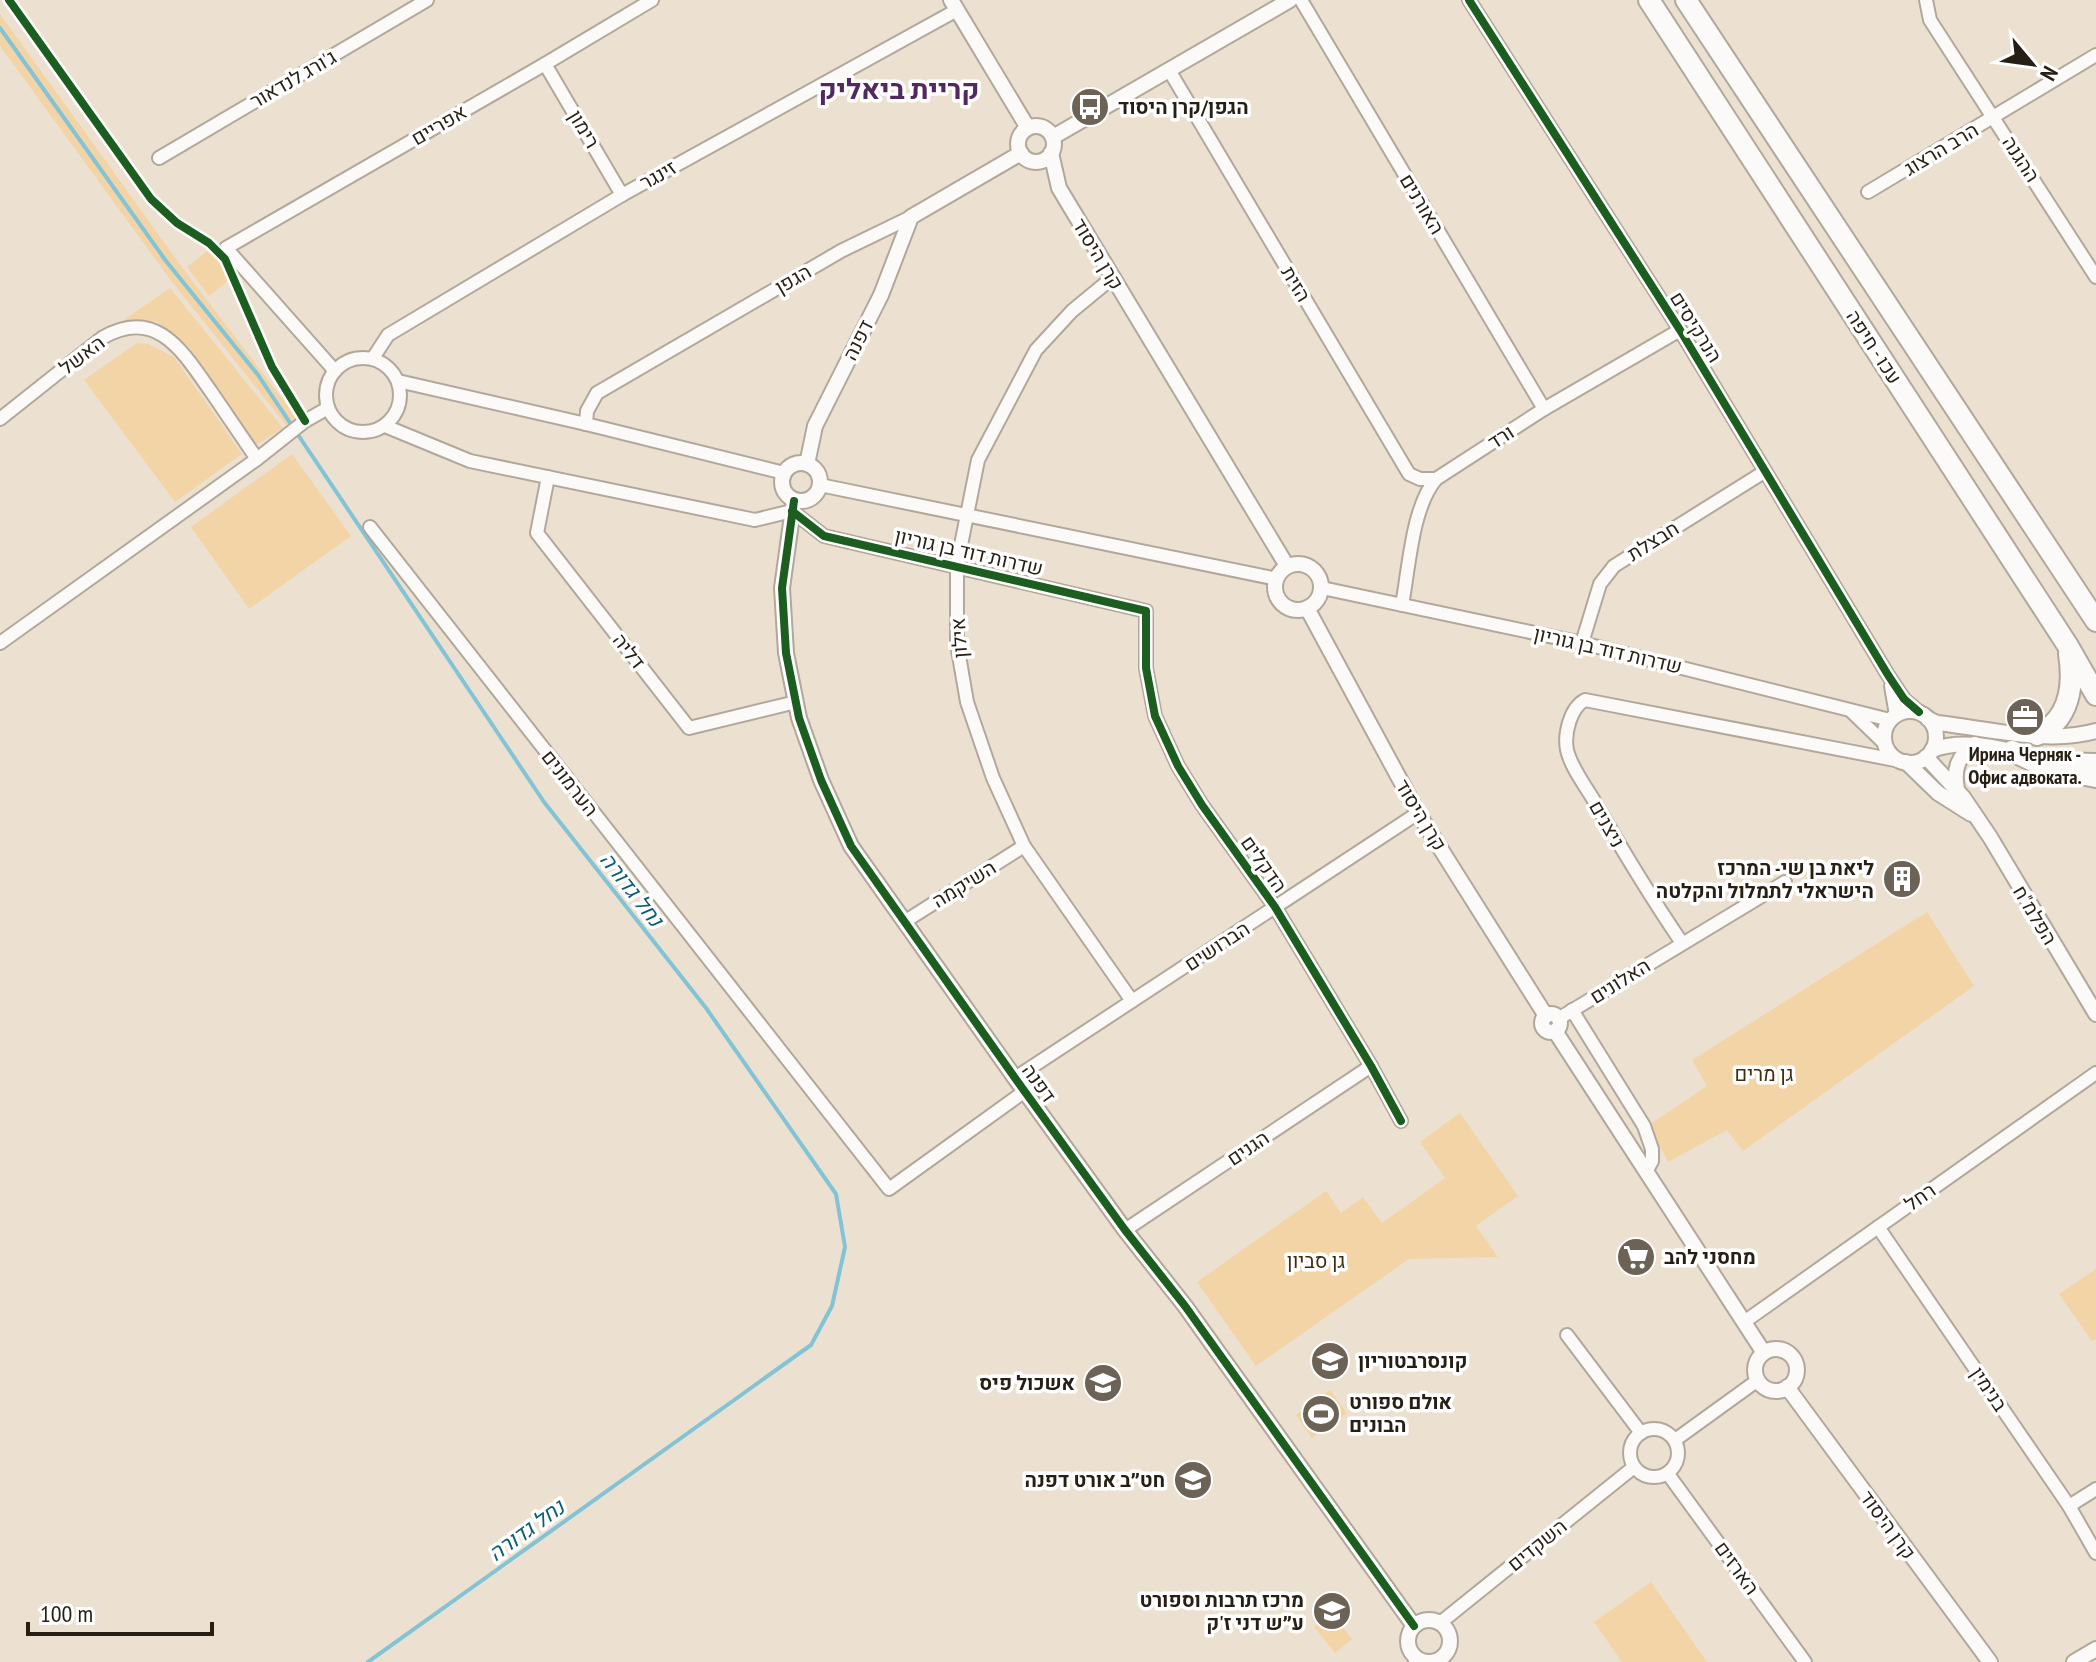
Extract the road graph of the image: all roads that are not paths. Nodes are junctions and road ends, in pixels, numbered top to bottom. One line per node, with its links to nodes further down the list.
1 (652, 0): 11 (street, אפריים)
2 (1290, 0): 12 (street)
3 (1301, 0): 30 (street, האורנים)
4 (1469, 0): 25 (street, הנרקיסים)
5 (1649, 0): 54 (highway, עכו - חיפה)
6 (1686, 0): 51 (highway, עכו - חיפה)
7 (1926, 0): 13 (street, ההגנה)
8 (418, 2): 18 (street, ג'ורג לנדאור)
9 (954, 5): 14 (street); 21 (street, זינגר)
10 (2096, 55): 13 (street, הרב הרצוג)
11 (545, 64): 21 (street, רימון); 27 (street, אפריים)
12 (1169, 70): 15 (street); 39 (street, הזית)
13 (1994, 117): 20 (street, הרב הרצוג); 23 (street, ההגנה)
14 (1028, 128): 15 (street); 17 (street)
15 (1053, 137): 16 (street)
16 (1051, 153): 17 (street); 19 (street, קרן היסוד)
17 (1027, 157): 19 (street, קרן היסוד); 22 (street, הגפן)
18 (159, 158)
19 (1059, 188): 24 (street, קרן היסוד)
20 (1868, 192)
21 (622, 195): 26 (street, זינגר)
22 (911, 217): 32 (street, הגפן); 35 (street, דפנה)
23 (2094, 271)
24 (1112, 278): 42 (street, אילון); 45 (street, קרן היסוד)
25 (1680, 330): 30 (street, ורד); 36 (street, הנרקיסים)
26 (373, 358): 27 (street); 28 (street)
27 (335, 371): 29 (street)
28 (398, 381): 32 (street); 33 (street)
29 (328, 408): 33 (street); 34 (street)
30 (1544, 409): 39 (street, ורד)
31 (0, 419): 34 (street, האשל)
32 (586, 424): 37 (street)
33 (385, 426): 38 (street)
34 (257, 459): 52 (street)
35 (807, 464): 37 (street); 40 (street)
36 (1764, 472): 53 (street, חבצלת); 55 (street, הנרקיסים)
37 (784, 473): 41 (street)
38 (548, 477): 41 (street); 57 (street, דליה)
39 (1436, 479): 48 (street)
40 (820, 485): 41 (street); 42 (street, שדרות דוד בן גוריון)
41 (793, 506): 44 (street, שדרות דוד בן גוריון); 57 (street, דפנה)
42 (966, 513): 44 (street, אילון); 46 (street, שדרות דוד בן גוריון)
43 (370, 527): 84 (street, הערמונים)
44 (957, 565): 50 (street, שדרות דוד בן גוריון); 73 (street, אילון)
45 (1287, 566): 46 (street); 47 (street)
46 (1277, 579): 49 (street)
47 (1322, 588): 48 (street, שדרות דוד בן גוריון); 49 (street)
48 (1402, 605): 53 (street, שדרות דוד בן גוריון)
49 (1307, 608): 71 (street, קרן היסוד)
50 (1146, 611): 75 (street, הדקלים)
51 (2096, 621)
52 (0, 643)
53 (1582, 643): 58 (street, שדרות דוד בן גוריון)
54 (2068, 646): 56 (highway, עכו - חיפה); 62 (highway)
55 (1888, 675): 59 (street, הנרקיסים); 60 (street, הנרקיסים)
56 (2096, 695)
57 (796, 702): 76 (street, דפנה)
58 (1846, 708): 60 (street, שדרות דוד בן גוריון); 63 (street, שדרות דוד בן גוריון)
59 (1924, 716): 60 (street); 62 (street); 66 (street)
60 (1893, 717): 63 (street)
61 (2096, 731): 62 (street)
62 (2037, 735)
63 (1884, 743): 68 (street)
64 (1975, 744): 65 (street); 66 (street); 70 (street)
65 (2012, 751): 67 (street); 69 (highway)
66 (1929, 753): 68 (street); 70 (street, הפלמ"ח)
67 (2096, 761)
68 (1903, 762): 72 (street, הפלמ"ח); 77 (street, ניצנים)
69 (2096, 777)
70 (1957, 790): 72 (street, הפלמ"ח)
71 (1418, 813): 75 (street, הברושים); 80 (street, קרן היסוד)
72 (1974, 816): 79 (street, הפלמ"ח)
73 (1024, 846): 76 (street, השיקמה); 78 (street, אילון)
74 (1785, 882): 77 (street, האלונים)
75 (1275, 907): 78 (street, הברושים); 81 (street, הדקלים)
76 (904, 922): 83 (street, דפנה)
77 (1682, 943): 80 (street, האלונים)
78 (1132, 1001): 83 (street, הברושים)
79 (2096, 1014)
80 (1558, 1019): 86 (street, קרן היסוד); 86 (street)
81 (1371, 1066): 85 (street, הדקלים); 88 (street, הגנים)
82 (2096, 1073): 87 (street, רחל)
83 (1015, 1078): 84 (street, דפנה)
84 (1025, 1091): 88 (street, דפנה)
85 (1401, 1121)
86 (1647, 1170): 89 (street, קרן היסוד)
87 (1878, 1227): 89 (street, רחל); 99 (street, בנימין)
88 (1125, 1230): 102 (street, דפנה)
89 (1744, 1322): 91 (street, קרן היסוד)
90 (1567, 1335): 94 (street)
91 (1764, 1353): 92 (street); 93 (street)
92 (1758, 1380): 93 (street); 95 (street)
93 (1787, 1387): 107 (street, קרן היסוד)
94 (1641, 1433): 95 (street); 96 (street)
95 (1675, 1440): 97 (street)
96 (1634, 1467): 97 (street); 101 (street, השקדים)
97 (1668, 1474): 106 (street, הארזים)
98 (2096, 1489): 99 (street)
99 (2069, 1506): 100 (street, בנימין)
100 (2096, 1553)
101 (1440, 1623): 102 (street); 105 (street)
102 (1414, 1626): 104 (street)
103 (2096, 1649): 108 (street)
104 (1417, 1661): 105 (street)
105 (1440, 1661)
106 (1805, 1662)
107 (1990, 1662)
108 (2074, 1662)

